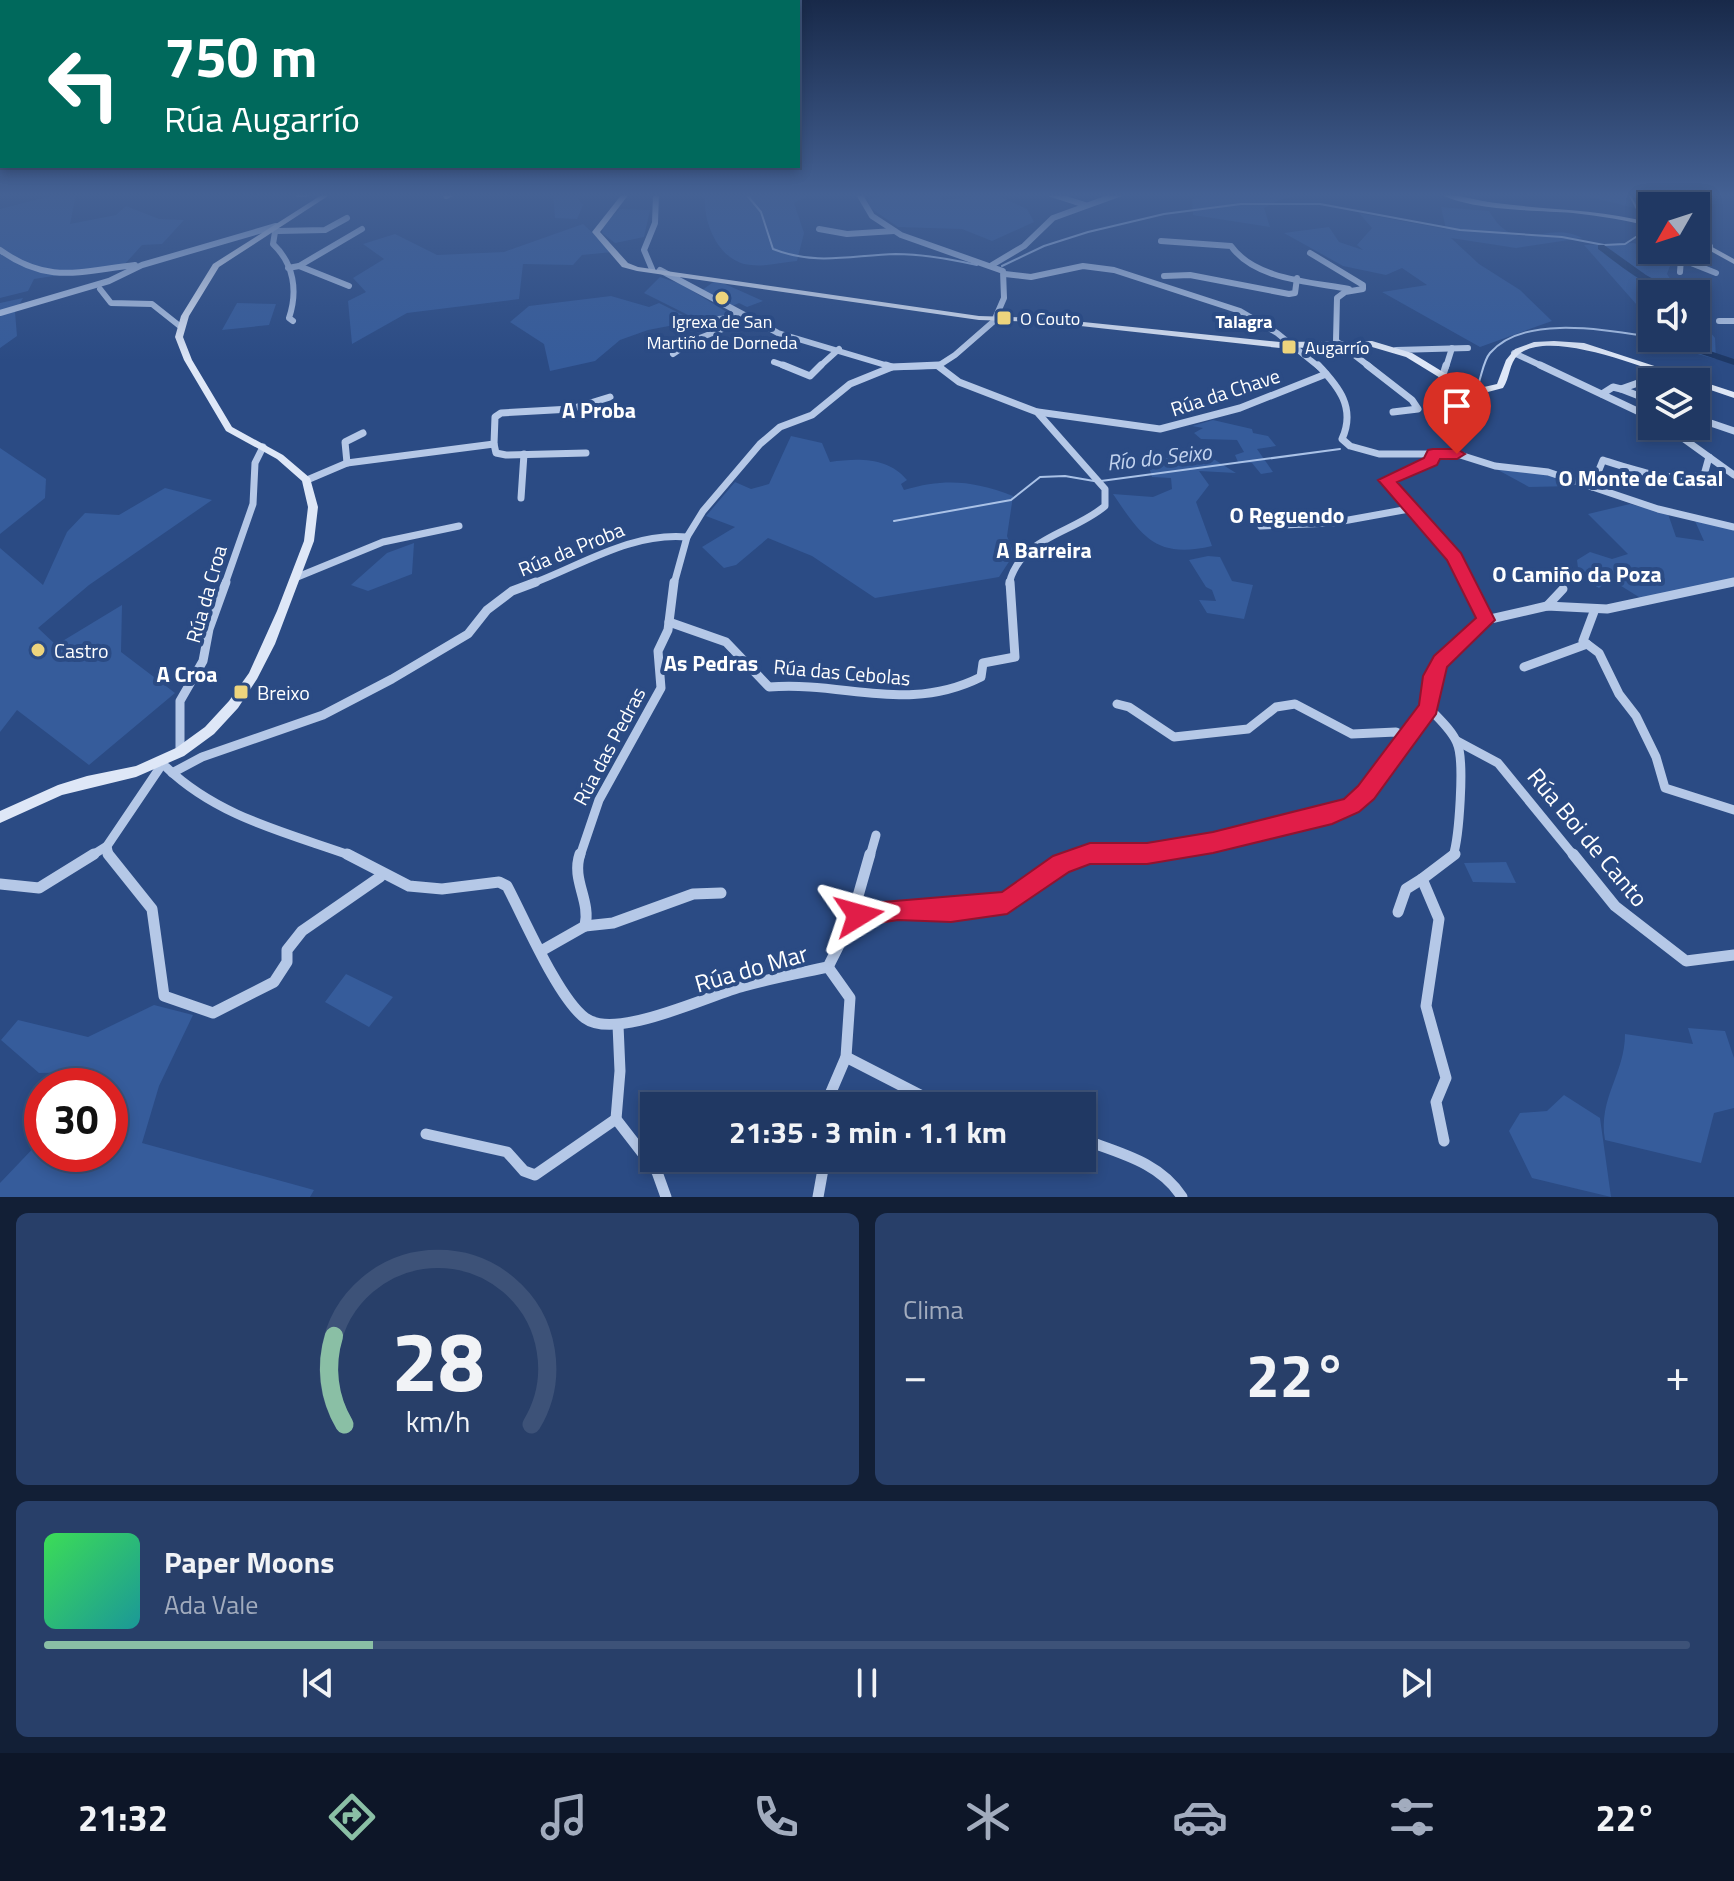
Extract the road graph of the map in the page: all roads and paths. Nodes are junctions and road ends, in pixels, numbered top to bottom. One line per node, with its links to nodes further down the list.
1 (0, 250): 16 (street)
2 (197, 250): 16 (street)
3 (242, 250): 38 (main road)
4 (279, 250): 19 (street)
5 (326, 250): 18 (street)
6 (612, 250): 20 (main road)
7 (644, 250): 20 (street)
8 (940, 250): 17 (street)
9 (1017, 250): 17 (street)
10 (1233, 250): 25 (street)
11 (1716, 250): 13 (main road)
12 (1310, 253): 30 (street)
13 (1734, 262)
14 (1681, 264): 21 (street)
15 (1694, 264): 22 (street)
16 (142, 265): 26 (street)
17 (992, 265): 23 (street)
18 (299, 266): 19 (street); 27 (street)
19 (288, 268): 34 (street)
20 (656, 269): 32 (street); 33 (main road)
21 (1680, 272)
22 (1716, 273)
23 (1005, 274): 33 (street); 39 (street)
24 (1164, 276): 25 (street)
25 (1297, 278): 30 (street)
26 (109, 281): 28 (street); 29 (street)
27 (349, 286)
28 (89, 287): 29 (street); 31 (street)
29 (100, 289): 38 (street)
30 (1354, 290): 40 (street)
31 (0, 313)
32 (732, 316): 35 (street); 43 (street); 46 (street)
33 (995, 319): 39 (main road); 48 (street)
34 (293, 321)
35 (698, 321)
36 (1719, 321): 37 (street)
37 (1734, 321)
38 (181, 327): 68 (main road)
39 (1292, 345): 40 (main road); 51 (street)
40 (1339, 345): 44 (main road); 62 (street)
41 (1452, 348): 42 (street); 44 (street); 52 (street)
42 (1468, 348)
43 (839, 349): 47 (street); 49 (street)
44 (1396, 350): 52 (main road)
45 (1514, 353): 50 (main road); 52 (main road); 56 (street)
46 (673, 354)
47 (774, 362)
48 (938, 366): 49 (street); 61 (street, Rúa das Cebolas)
49 (892, 367): 82 (street)
50 (1656, 368)
51 (1326, 374): 61 (street, Rúa da Chave); 71 (street)
52 (1442, 378)
53 (1638, 383): 55 (street)
54 (1710, 387): 57 (main road)
55 (1621, 389): 56 (street); 58 (street)
56 (1602, 394): 60 (street)
57 (1733, 394)
58 (1638, 396)
59 (610, 397): 67 (street)
60 (1638, 411)
61 (1037, 412): 89 (street, Rúa das Cebolas)
62 (1393, 412)
63 (1710, 423): 64 (street)
64 (1734, 431)
65 (363, 433): 73 (street)
66 (1688, 440): 72 (street)
67 (494, 444): 70 (street); 73 (street)
68 (263, 447): 75 (main road); 96 (street, Rúa da Croa)
69 (586, 453): 70 (street)
70 (524, 454): 77 (street)
71 (1433, 454): 76 (street); 78 (street)
72 (1709, 457): 74 (street); 76 (street)
73 (347, 463): 75 (street)
74 (1734, 475)
75 (307, 480): 83 (main road)
76 (1592, 487): 81 (street)
77 (521, 498)
78 (1409, 509): 80 (street); 88 (street)
79 (459, 526): 83 (street)
80 (1261, 526)
81 (1734, 527)
82 (687, 537): 89 (street, Rúa das Pedras); 97 (street, Rúa da Proba)
83 (295, 578): 96 (main road)
84 (1734, 582): 87 (street)
85 (1563, 589): 86 (street)
86 (1547, 606): 87 (street); 88 (street)
87 (1595, 609): 90 (street)
88 (1486, 620): 93 (street)
89 (669, 622): 108 (street, Rúa das Pedras)
90 (1587, 644): 91 (street); 98 (street)
91 (1524, 667)
92 (1117, 704): 94 (street)
93 (1429, 708): 94 (street); 95 (street)
94 (1407, 738): 107 (street)
95 (1457, 741): 103 (street); 110 (street, Rúa Boi de Canto)
96 (180, 749): 97 (main road)
97 (164, 766): 99 (main road); 101 (street); 102 (street)
98 (1734, 810)
99 (0, 817)
100 (876, 835): 107 (street)
101 (107, 846): 102 (street); 104 (street)
102 (380, 877): 109 (street)
103 (1422, 879): 106 (street); 118 (street)
104 (0, 884)
105 (721, 893): 108 (street)
106 (1398, 912)
107 (859, 915): 111 (street, Rúa do Mar)
108 (585, 926): 109 (street)
109 (541, 951): 112 (street)
110 (1734, 955)
111 (828, 967): 112 (street, Rúa do Mar); 113 (street)
112 (618, 1025): 116 (street)
113 (846, 1057): 114 (street); 115 (street)
114 (831, 1092)
115 (914, 1092)
116 (616, 1119): 117 (street); 121 (street)
117 (426, 1134)
118 (1444, 1141)
119 (1096, 1145): 123 (street)
120 (822, 1172): 122 (street)
121 (666, 1197)
122 (818, 1197)
123 (1182, 1197)

